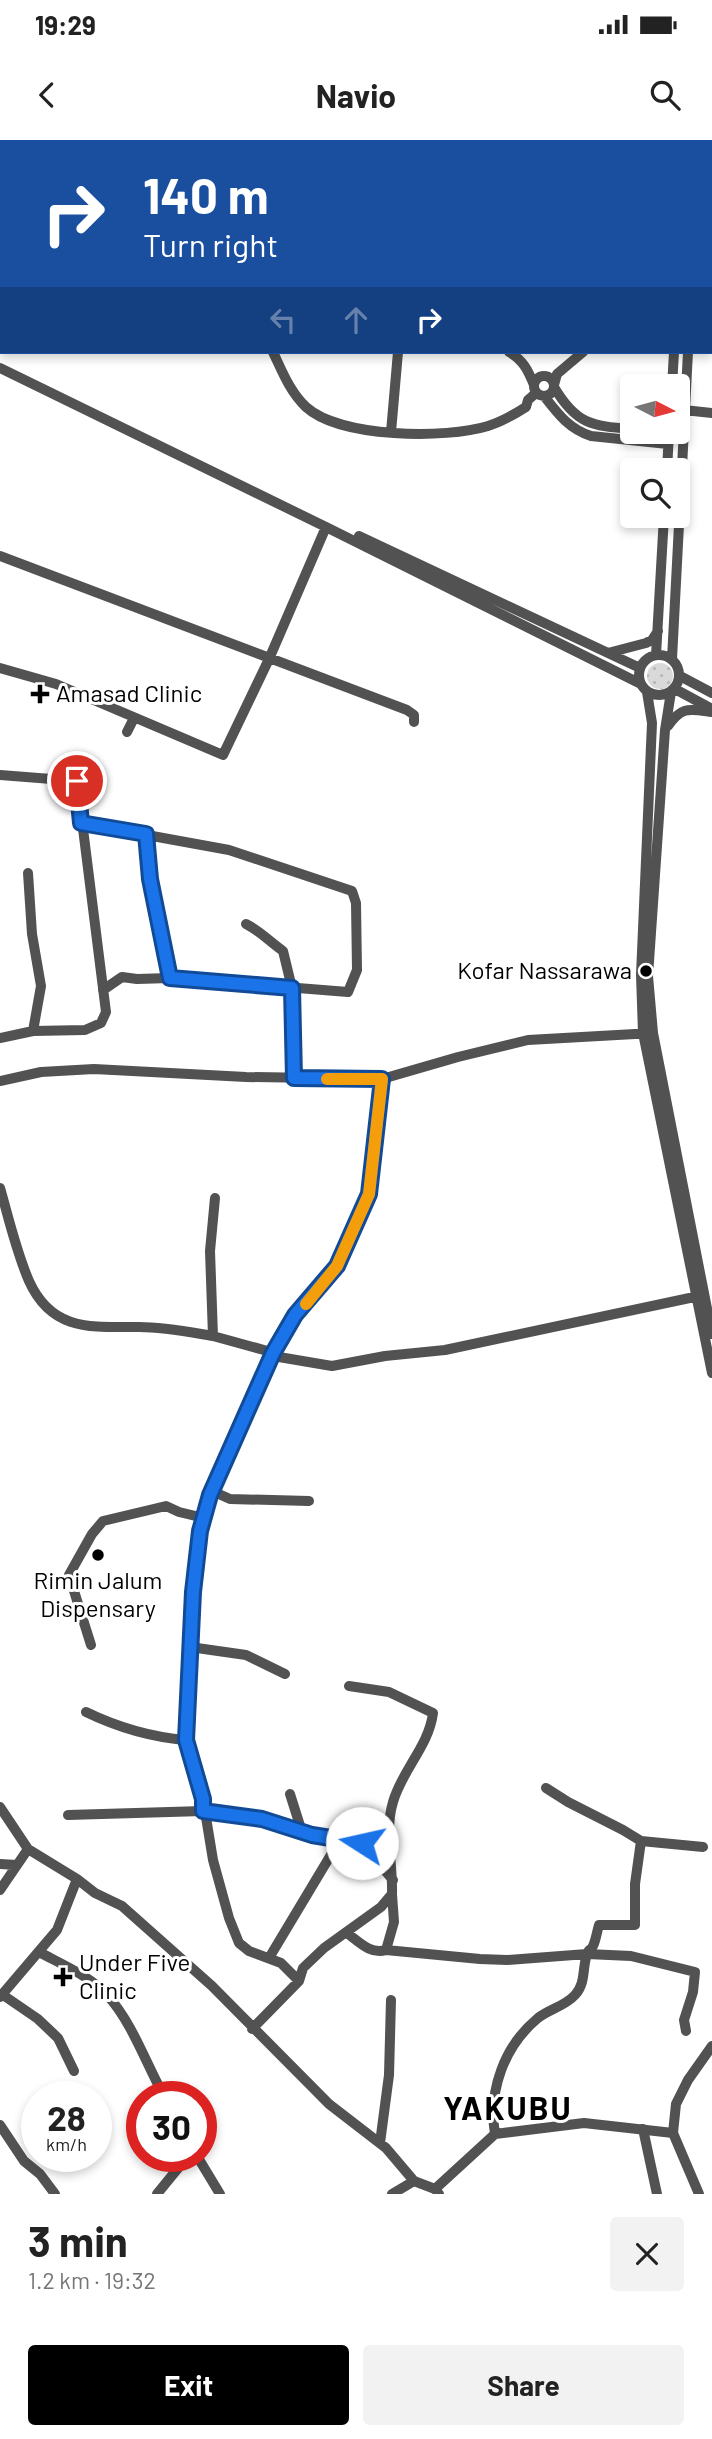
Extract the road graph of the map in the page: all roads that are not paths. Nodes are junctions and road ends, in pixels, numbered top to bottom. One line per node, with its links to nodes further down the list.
1 (274, 354): 17 (street)
2 (398, 354): 17 (street)
3 (513, 354): 9 (street)
4 (581, 354): 12 (street)
5 (674, 354): 10 (street)
6 (688, 354): 11 (street)
7 (0, 361): 26 (street)
8 (0, 368): 22 (street)
9 (528, 369): 12 (street); 13 (street)
10 (672, 374)
11 (687, 374)
12 (551, 380): 13 (street); 13 (street); 16 (street)
13 (538, 392): 17 (street); 18 (street)
14 (690, 411): 15 (street)
15 (712, 413)
16 (620, 428)
17 (391, 432)
18 (620, 439)
19 (668, 444): 21 (street)
20 (682, 444): 29 (street)
21 (667, 458)
22 (326, 527): 28 (street); 33 (street)
23 (663, 528): 25 (street)
24 (0, 556): 28 (street)
25 (658, 630): 26 (street); 27 (street)
26 (608, 653): 31 (street)
27 (656, 655): 29 (street); 31 (street)
28 (269, 659): 37 (street); 38 (street)
29 (672, 659): 32 (street)
30 (0, 668): 37 (street)
31 (640, 668): 33 (street)
32 (680, 676): 34 (street); 35 (street)
33 (644, 688): 34 (street); 50 (street)
34 (673, 690): 36 (street); 39 (street)
35 (712, 693)
36 (712, 711): 39 (street)
37 (134, 718): 40 (street)
38 (414, 722)
39 (665, 730): 50 (street)
40 (127, 732)
41 (0, 775): 42 (street)
42 (81, 823): 43 (street); 48 (street)
43 (146, 834): 46 (street); 47 (street)
44 (28, 873): 49 (street)
45 (246, 924): 47 (street)
46 (170, 978): 47 (street); 48 (street)
47 (292, 988): 52 (street)
48 (103, 990): 49 (street)
49 (33, 1031): 51 (street)
50 (648, 1033): 53 (street); 57 (street)
51 (0, 1038)
52 (294, 1078): 53 (street); 54 (street)
53 (382, 1079): 60 (street)
54 (0, 1081)
55 (0, 1188): 59 (street)
56 (215, 1198): 59 (street)
57 (699, 1296): 58 (street); 60 (street); 61 (street)
58 (712, 1334)
59 (213, 1336): 60 (street)
60 (273, 1355): 62 (street)
61 (712, 1373)
62 (212, 1491): 63 (street); 64 (street)
63 (309, 1501)
64 (204, 1518): 65 (street); 66 (street)
65 (91, 1645)
66 (190, 1647): 67 (street); 70 (street)
67 (285, 1674)
68 (349, 1686): 84 (street)
69 (86, 1712): 70 (street)
70 (186, 1740): 74 (street)
71 (546, 1788): 78 (street)
72 (290, 1794): 76 (street)
73 (0, 1807): 80 (street)
74 (203, 1811): 75 (street); 76 (street); 91 (street)
75 (68, 1815)
76 (302, 1832): 77 (street)
77 (341, 1838): 84 (street); 91 (street)
78 (641, 1841): 79 (street); 90 (street)
79 (703, 1847)
80 (28, 1849): 82 (street); 83 (street)
81 (0, 1864): 82 (street)
82 (17, 1865): 85 (street)
83 (77, 1879): 89 (street); 95 (street)
84 (393, 1880): 86 (street)
85 (0, 1889)
86 (392, 1894): 87 (street); 88 (street)
87 (347, 1933): 88 (street); 92 (street)
88 (386, 1950): 90 (street)
89 (39, 1952): 93 (street); 99 (street)
90 (587, 1954): 96 (street); 103 (street)
91 (269, 1958): 92 (street)
92 (299, 1981): 95 (street)
93 (2, 1996): 98 (street)
94 (391, 2000): 104 (street)
95 (252, 2028): 104 (street)
96 (687, 2031)
97 (712, 2046): 102 (street)
98 (74, 2071)
99 (156, 2081)
100 (0, 2125): 109 (street)
101 (643, 2129): 102 (street); 103 (street); 113 (street)
102 (673, 2133): 114 (street)
103 (495, 2134): 108 (street)
104 (380, 2143): 107 (street)
105 (175, 2172): 110 (street)
106 (207, 2172): 111 (street)
107 (414, 2181): 108 (street); 112 (street)
108 (437, 2192)
109 (55, 2194)
110 (157, 2194)
111 (220, 2194)
112 (392, 2194)
113 (657, 2194)
114 (699, 2194)

